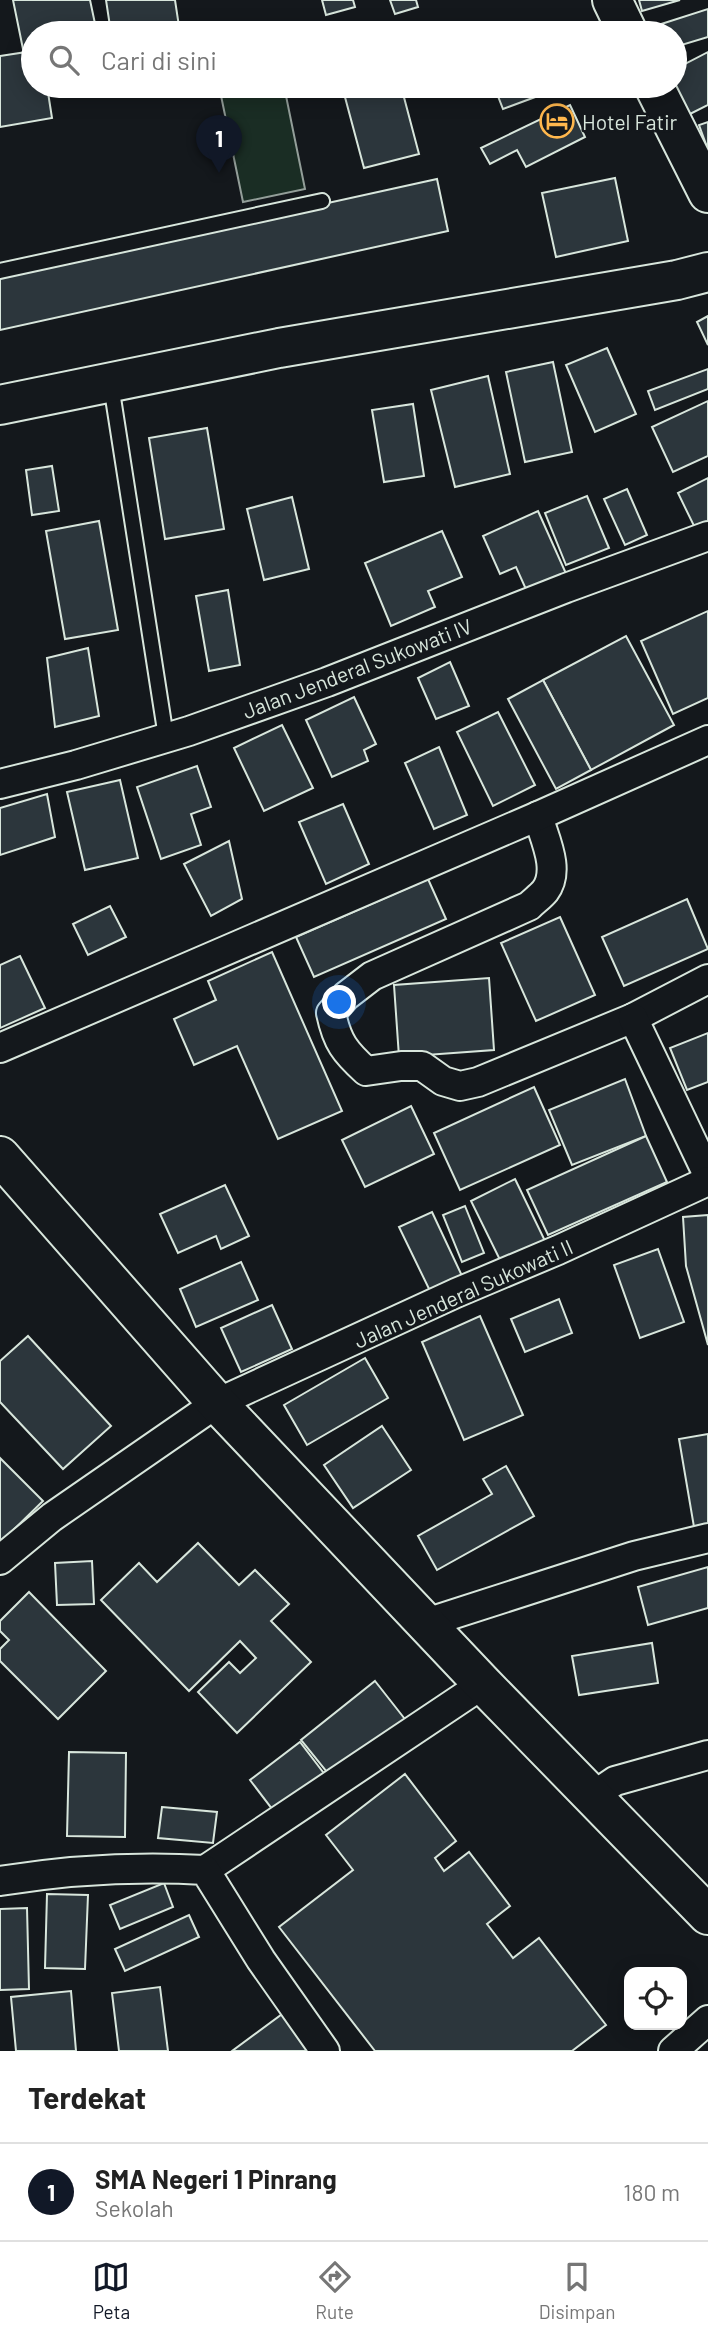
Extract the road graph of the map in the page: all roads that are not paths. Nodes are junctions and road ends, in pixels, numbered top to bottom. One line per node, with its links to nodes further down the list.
1 (612, 0): 2 (main road)
2 (622, 21)
3 (660, 98): 4 (main road)
4 (708, 193)
5 (322, 201): 6 (lane)
6 (0, 271)
7 (708, 272): 8 (main road)
8 (111, 383): 9 (main road); 11 (lane)
9 (0, 404)
10 (708, 536): 11 (street, Jalan Jenderal Sukowati IV)
11 (166, 737): 13 (street, Jalan Jenderal Sukowati IV)
12 (708, 740): 14 (street)
13 (0, 784)
14 (538, 816): 16 (street); 17 (street)
15 (708, 979): 16 (street)
16 (633, 1018): 19 (street)
17 (0, 1048)
18 (0, 1156): 21 (main road)
19 (708, 1175)
20 (708, 1181): 21 (street, Jalan Jenderal Sukowati II)
21 (217, 1404): 23 (street, Jalan Jenderal Sukowati II); 24 (main road)
22 (708, 1538): 24 (street)
23 (0, 1560)
24 (426, 1623): 25 (main road)
25 (483, 1684): 27 (main road); 28 (street)
26 (708, 1755): 27 (street)
27 (593, 1796): 30 (main road)
28 (205, 1870): 29 (street); 32 (street)
29 (0, 1881)
30 (708, 1915)
31 (708, 2020): 33 (street)
32 (325, 2051)
33 (673, 2051)

